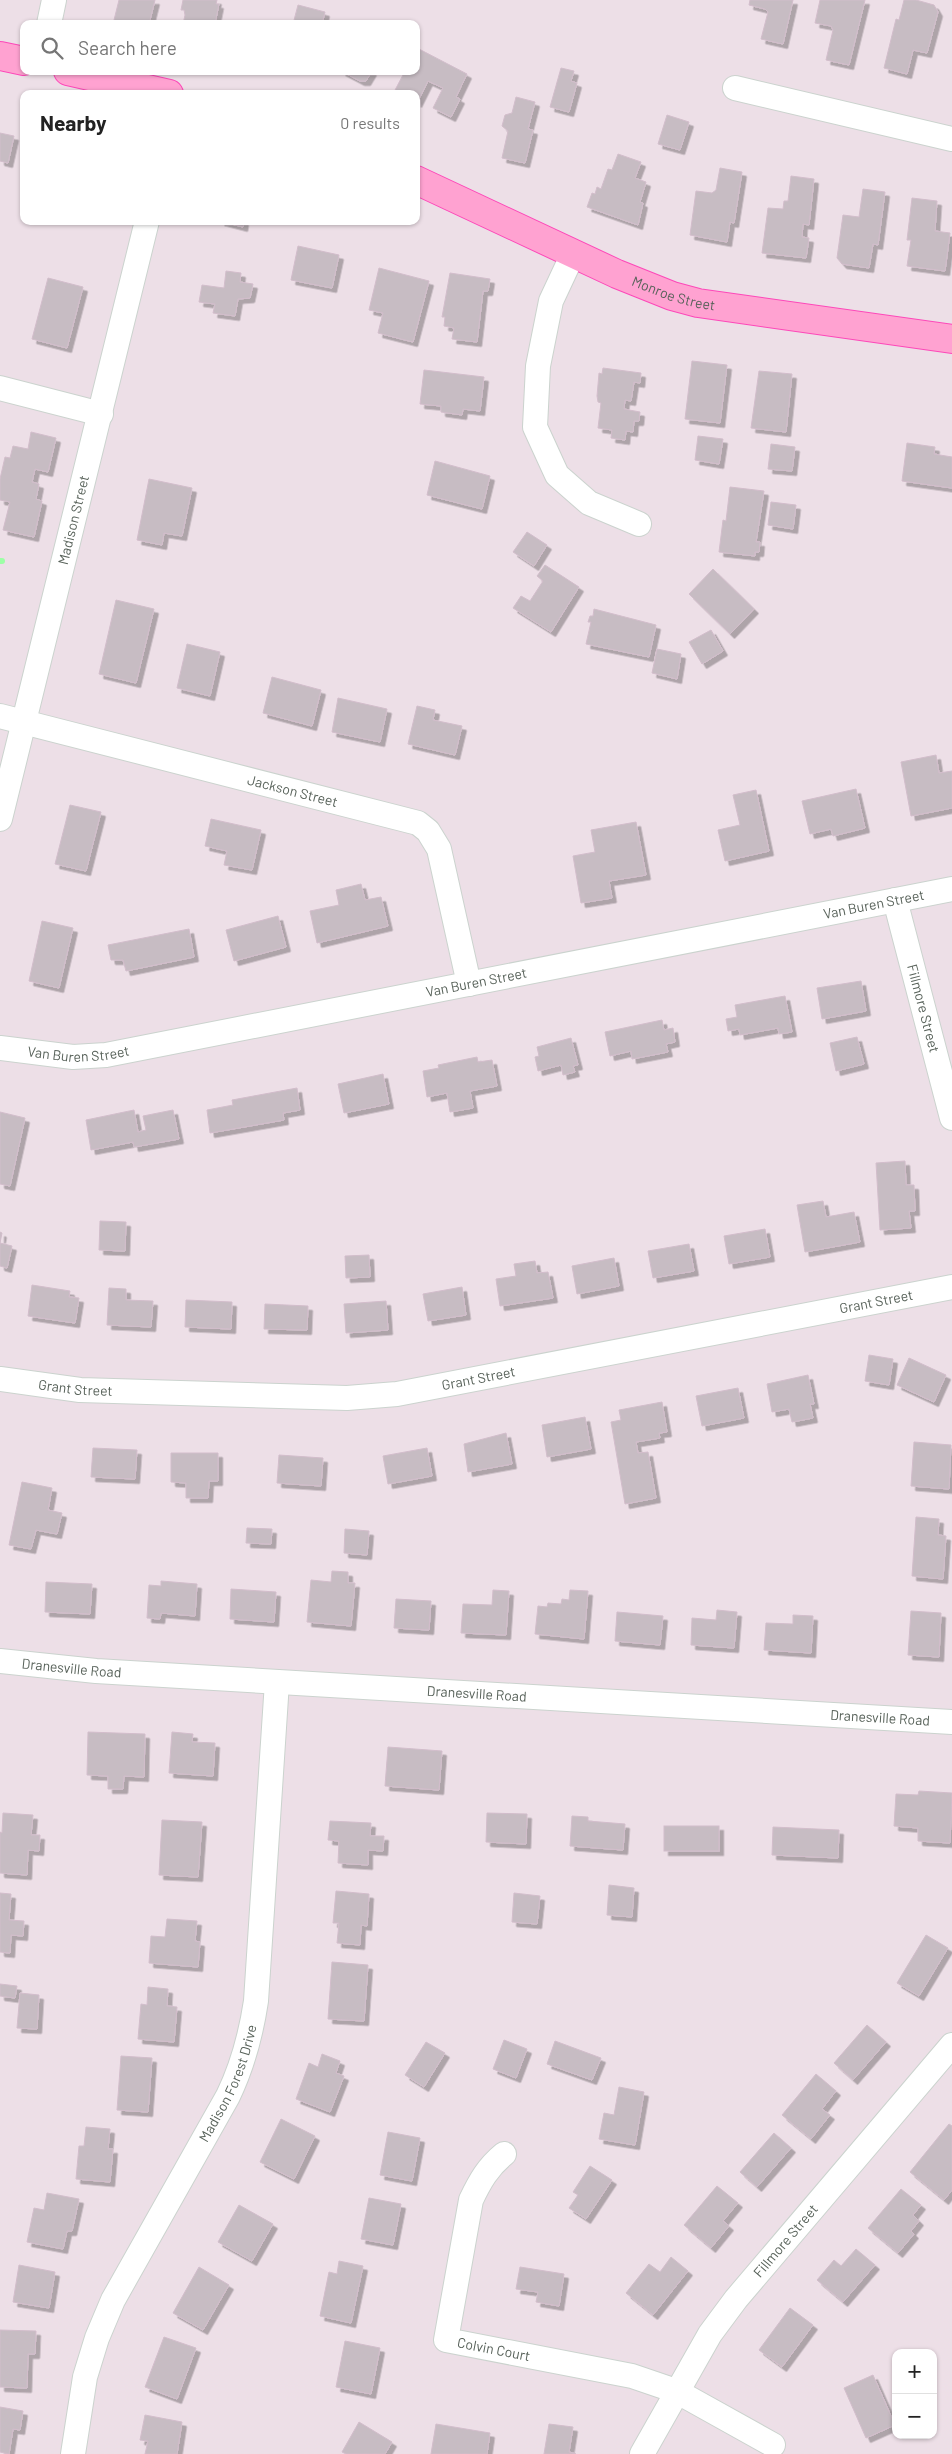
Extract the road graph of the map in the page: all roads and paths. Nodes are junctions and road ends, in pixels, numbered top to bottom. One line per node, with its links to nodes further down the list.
1 (54, 0): 2 (street)
2 (50, 20)
3 (0, 56): 4 (main road)
4 (20, 60)
5 (86, 75): 7 (main road)
6 (735, 88): 8 (street)
7 (151, 90)
8 (952, 138)
9 (420, 182): 11 (main road, Monroe Street)
10 (146, 225): 14 (street, Madison Street)
11 (573, 254): 12 (main road, Monroe Street); 15 (street)
12 (952, 339)
13 (0, 388): 14 (street)
14 (101, 414): 17 (street, Madison Street)
15 (639, 524)
16 (0, 716): 17 (street, Jackson Street)
17 (23, 722): 18 (street, Madison Street); 21 (street, Jackson Street)
18 (0, 820)
19 (952, 889): 20 (street, Van Buren Street)
20 (895, 900): 21 (street, Van Buren Street); 23 (street, Fillmore Street)
21 (469, 984): 22 (street, Van Buren Street)
22 (0, 1048)
23 (952, 1118)
24 (952, 1287): 25 (street, Grant Street)
25 (0, 1379)
26 (0, 1661): 27 (street, Dranesville Road)
27 (277, 1682): 28 (street, Dranesville Road); 33 (street, Madison Forest Drive)
28 (952, 1722)
29 (952, 2045): 31 (street, Fillmore Street)
30 (504, 2154): 31 (street, Colvin Court)
31 (676, 2391): 32 (street); 34 (street, Fillmore Street)
32 (773, 2444)
33 (73, 2454)
34 (642, 2454)

